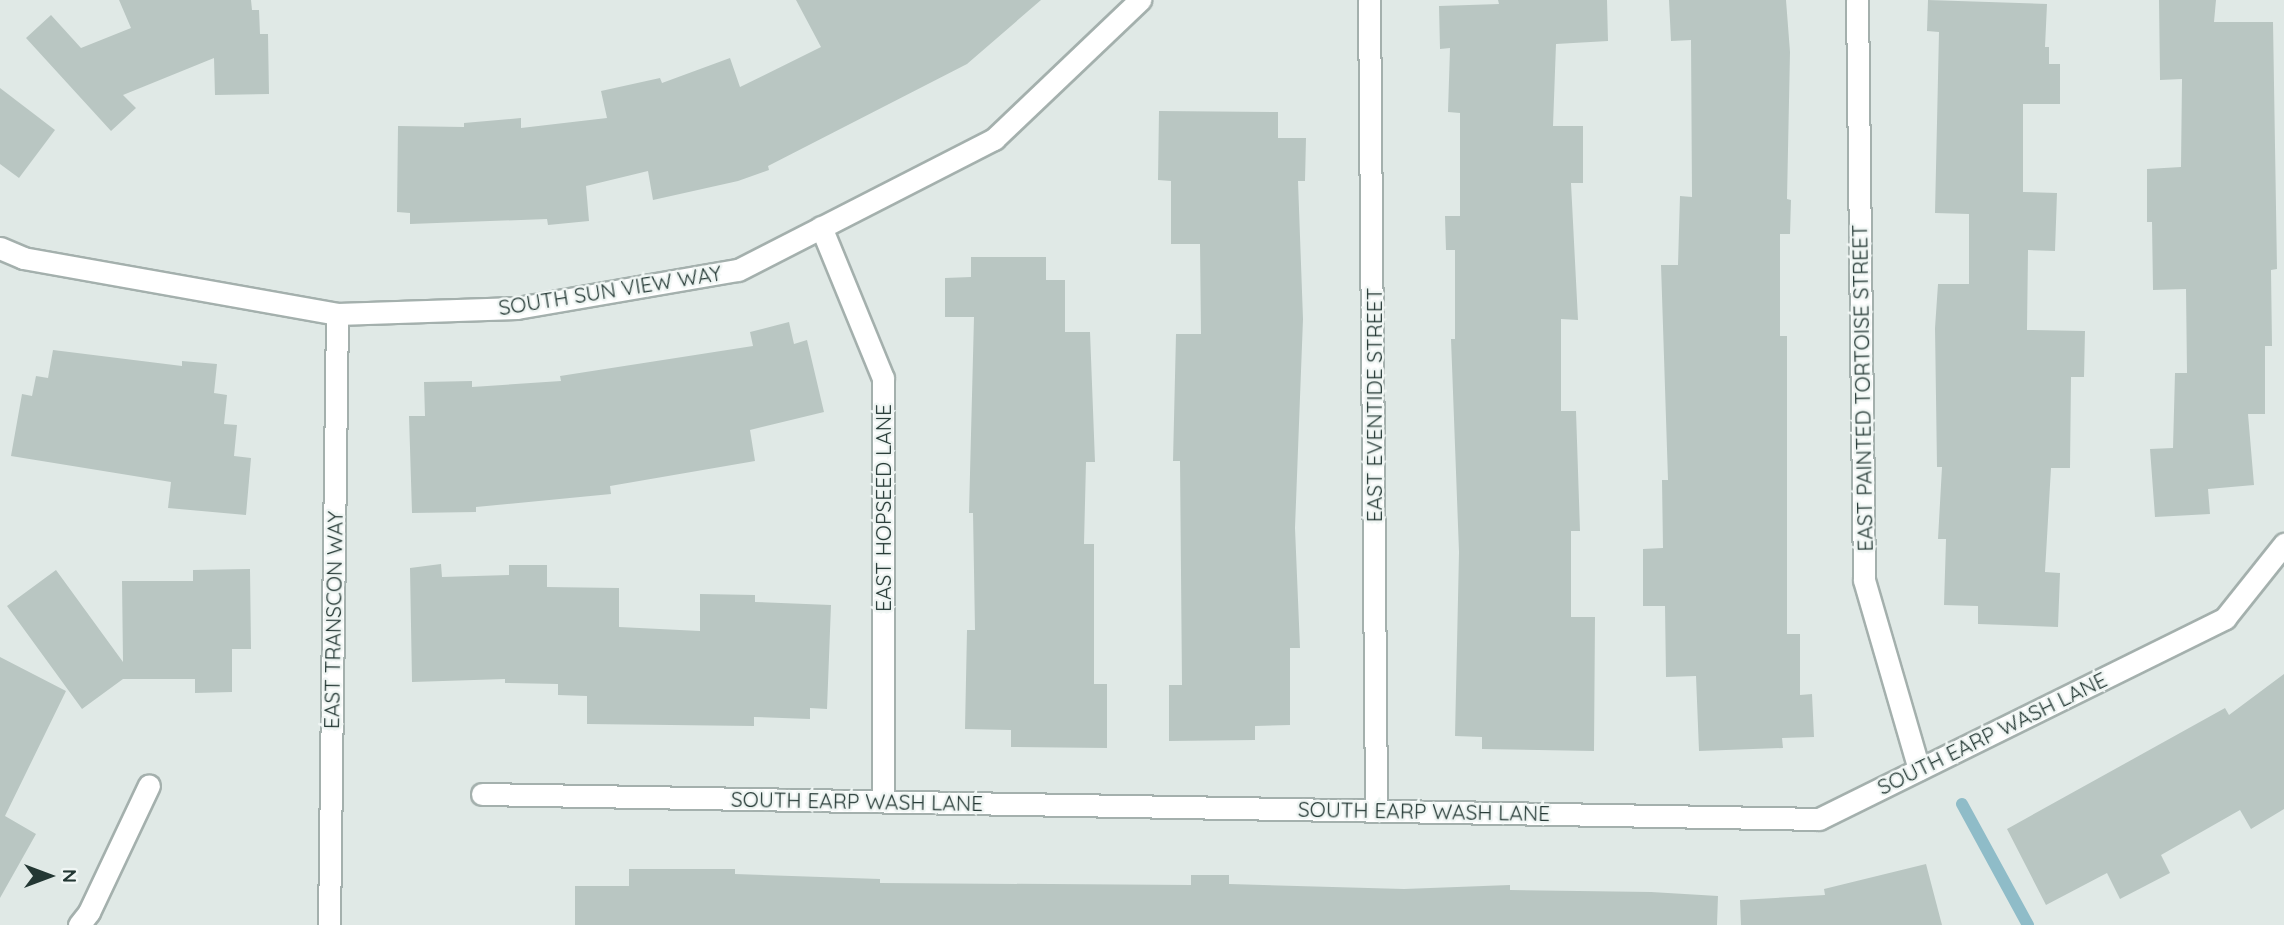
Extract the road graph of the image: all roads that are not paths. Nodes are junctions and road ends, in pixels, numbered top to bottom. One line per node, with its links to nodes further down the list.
1 (1140, 0): 4 (street, SOUTH SUN VIEW WAY)
2 (1369, 0): 12 (street, EAST EVENTIDE STREET)
3 (1857, 0): 8 (street, EAST PAINTED TORTOISE STREET)
4 (821, 227): 6 (street, SOUTH SUN VIEW WAY); 11 (street, EAST HOPSEED LANE)
5 (0, 248): 6 (street, SOUTH SUN VIEW WAY)
6 (337, 314): 14 (street, EAST TRANSCON WAY)
7 (2284, 544): 8 (street, SOUTH EARP WASH LANE)
8 (1919, 769): 12 (street, SOUTH EARP WASH LANE)
9 (149, 785): 13 (street)
10 (482, 794): 11 (street, SOUTH EARP WASH LANE)
11 (883, 801): 12 (street, SOUTH EARP WASH LANE)
12 (1376, 810)
13 (79, 925)
14 (329, 925)

